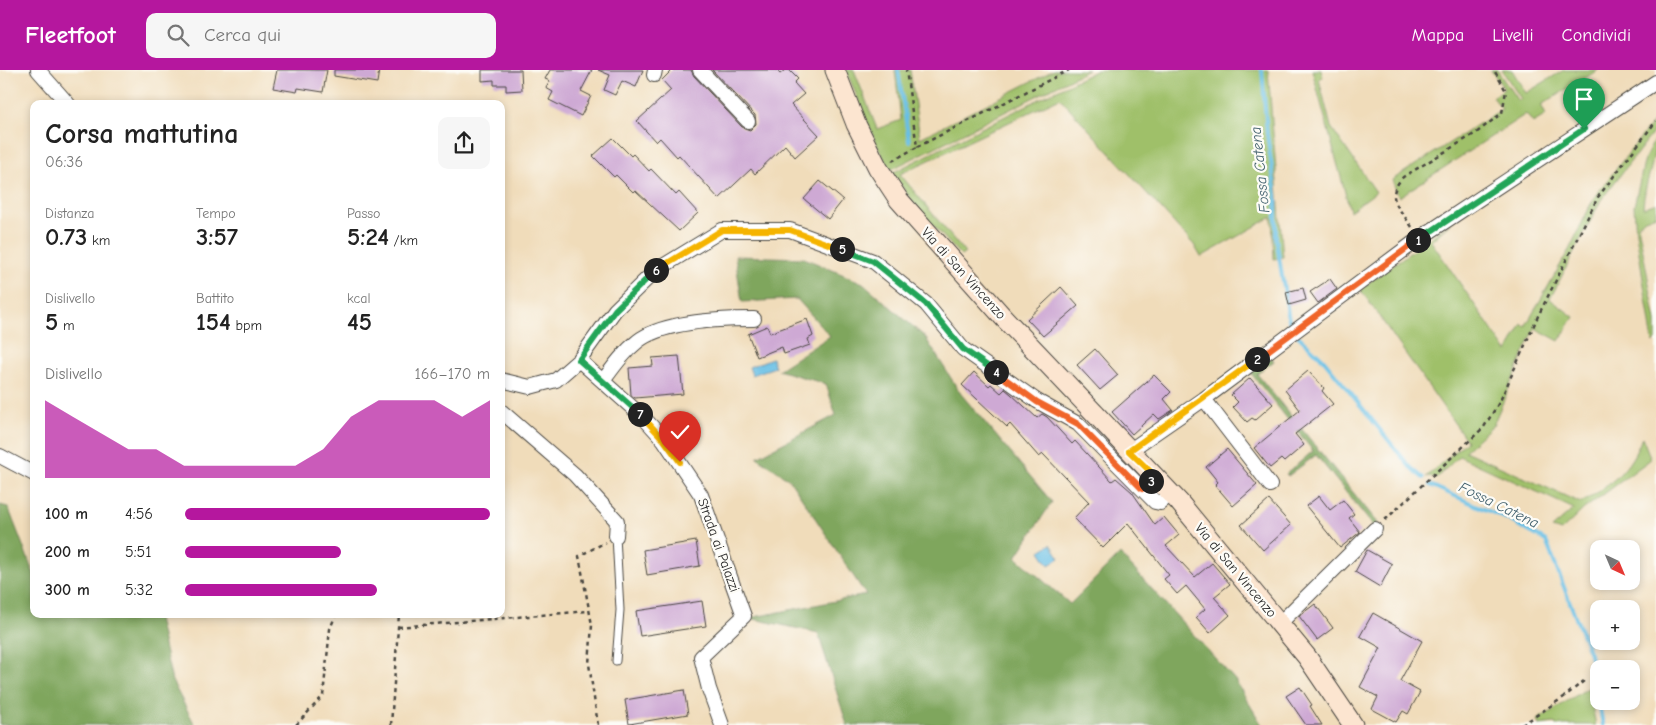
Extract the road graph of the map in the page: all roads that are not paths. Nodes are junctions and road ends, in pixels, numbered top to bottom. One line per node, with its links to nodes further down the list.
1 (38, 70): 5 (street)
2 (700, 70): 6 (street)
3 (833, 73): 13 (main road, Via di San Vincenzo)
4 (1656, 82): 11 (street)
5 (64, 100)
6 (748, 121)
7 (754, 319): 10 (street)
8 (579, 360): 9 (street); 10 (street, Strada ai Palazzi); 16 (street)
9 (505, 381)
10 (603, 381): 22 (street, Strada ai Palazzi)
11 (1204, 399): 13 (street); 17 (street)
12 (505, 414): 19 (street)
13 (1129, 451): 16 (main road, Via di San Vincenzo)
14 (0, 456): 15 (street)
15 (30, 472)
16 (1149, 483): 20 (main road, Via di San Vincenzo)
17 (1270, 485)
18 (1375, 528): 20 (street, Via di San Vincenzo)
19 (616, 536): 21 (lane)
20 (1280, 623): 23 (main road, Via di San Vincenzo)
21 (616, 661)
22 (722, 725)
23 (1353, 725)

